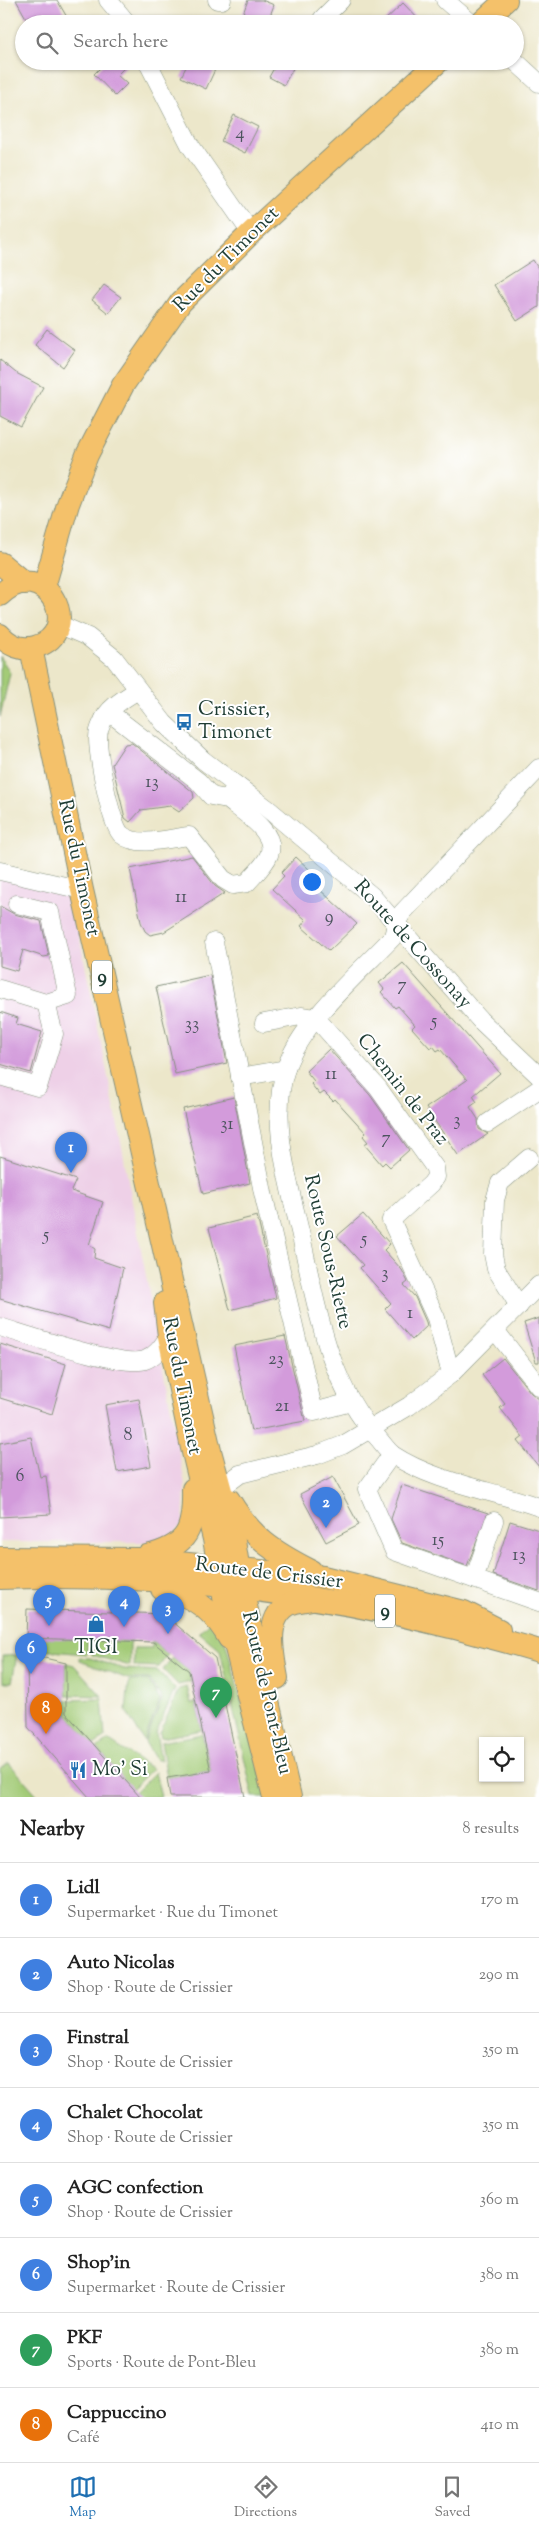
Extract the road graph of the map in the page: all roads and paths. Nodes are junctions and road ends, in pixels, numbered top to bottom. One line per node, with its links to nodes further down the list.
1 (108, 0): 7 (street)
2 (217, 0): 3 (street)
3 (222, 0)
4 (341, 0): 8 (street)
5 (506, 0): 10 (main road)
6 (450, 5): 9 (street)
7 (120, 15)
8 (326, 15)
9 (462, 15)
10 (490, 15)
11 (524, 69): 14 (street)
12 (152, 70): 15 (street)
13 (429, 70): 15 (main road, Rue du Timonet)
14 (539, 82)
15 (251, 233): 17 (main road, Rue du Timonet)
16 (0, 563): 17 (main road)
17 (34, 585): 18 (main road); 19 (main road)
18 (0, 595)
19 (58, 624): 21 (main road); 22 (street, Route de Cossonay)
20 (0, 636): 21 (main road)
21 (31, 648): 27 (main road, Rue du Timonet / 9)
22 (138, 690): 23 (street); 25 (street, Route de Cossonay)
23 (110, 713): 25 (street); 25 (street)
24 (539, 768): 29 (street, Route Sous-Riette)
25 (232, 792): 29 (street, Route de Cossonay)
26 (0, 871): 27 (street)
27 (82, 890): 44 (main road, Rue du Timonet / 9)
28 (17, 904): 32 (street)
29 (396, 924): 33 (street, Route Sous-Riette); 37 (street, Route de Cossonay)
30 (214, 942): 38 (street)
31 (0, 988): 32 (street)
32 (46, 1003): 36 (street)
33 (316, 1018): 34 (street); 35 (street, Route Sous-Riette); 52 (street, Chemin de Praz)
34 (264, 1023)
35 (286, 1069): 38 (street); 42 (street, Route Sous-Riette)
36 (0, 1076)
37 (539, 1076)
38 (240, 1077): 43 (street)
39 (539, 1089): 40 (street)
40 (488, 1123)
41 (529, 1158): 46 (street)
42 (290, 1188): 43 (street); 47 (street, Route Sous-Riette)
43 (263, 1193): 48 (street)
44 (153, 1205): 51 (main road, Rue du Timonet / 9); 58 (main road, Rue du Timonet / 9)
45 (539, 1285): 46 (street)
46 (519, 1306): 50 (street)
47 (317, 1308): 48 (street); 54 (street, Route Sous-Riette)
48 (291, 1314): 54 (street)
49 (0, 1328): 51 (street)
50 (495, 1330): 52 (street); 53 (street)
51 (169, 1336): 56 (main road, Rue du Timonet / 9)
52 (451, 1374): 55 (street)
53 (539, 1387)
54 (351, 1402): 55 (street, Route Sous-Riette)
55 (369, 1428): 57 (street, Route Sous-Riette); 58 (street)
56 (192, 1448): 62 (main road); 65 (main road, Rue du Timonet / 9)
57 (392, 1454): 59 (street, Route Sous-Riette); 66 (street)
58 (222, 1488): 63 (main road, 9); 65 (main road)
59 (539, 1507)
60 (494, 1521): 66 (street)
61 (0, 1558): 62 (main road, Route de Crissier)
62 (138, 1569): 64 (main road, Route de Crissier); 65 (main road, Route de Crissier); 69 (main road)
63 (323, 1577): 65 (main road, Route de Crissier); 70 (main road, Route de Crissier / 9)
64 (0, 1578)
65 (230, 1578): 67 (main road, Route de Crissier / 9); 69 (main road, Route de Pont-Bleu); 72 (main road, Route de Pont-Bleu)
66 (474, 1579): 68 (street)
67 (313, 1598): 70 (main road, Route de Crissier / 9); 73 (main road)
68 (539, 1602)
69 (236, 1649): 71 (main road, Route de Pont-Bleu)
70 (532, 1649)
71 (274, 1797)
72 (290, 1797)
73 (296, 1797)

